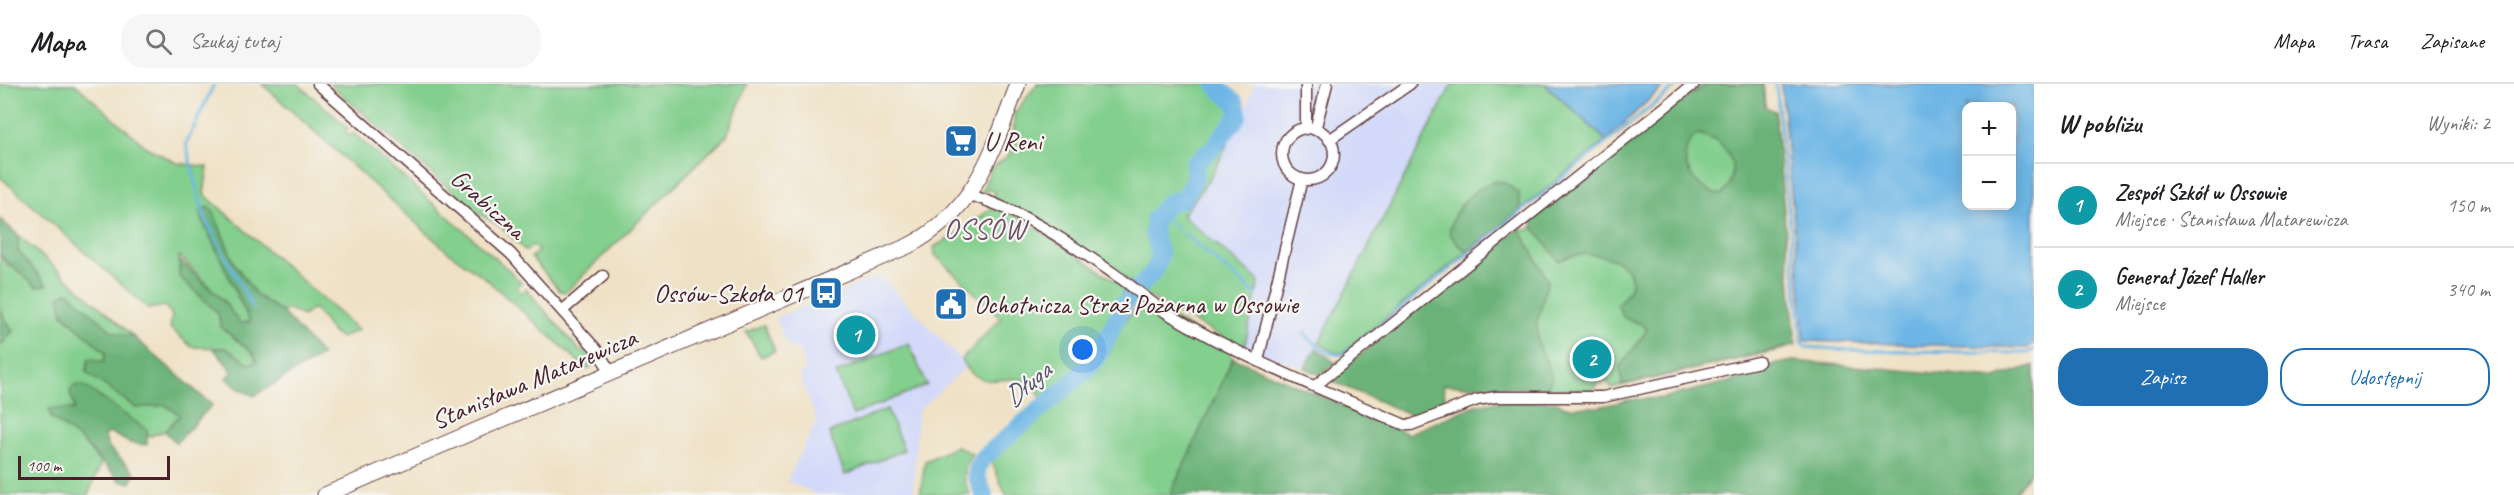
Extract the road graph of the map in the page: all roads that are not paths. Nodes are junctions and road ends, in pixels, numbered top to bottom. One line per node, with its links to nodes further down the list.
1 (318, 84): 12 (street, Grabiczna)
2 (1018, 84): 10 (street, Stanisława Matarewicza)
3 (1306, 84): 7 (street)
4 (1326, 84): 7 (street)
5 (1410, 84): 8 (street)
6 (1694, 84): 16 (street)
7 (1310, 129): 8 (street); 9 (street)
8 (1329, 140): 9 (street)
9 (1302, 179): 13 (street)
10 (969, 195): 13 (street); 15 (street, Stanisława Matarewicza)
11 (603, 276): 12 (street)
12 (563, 310): 15 (street, Grabiczna)
13 (1258, 360): 16 (street)
14 (1759, 362): 16 (street)
15 (610, 372): 17 (street, Stanisława Matarewicza)
16 (1316, 385)
17 (325, 495)

